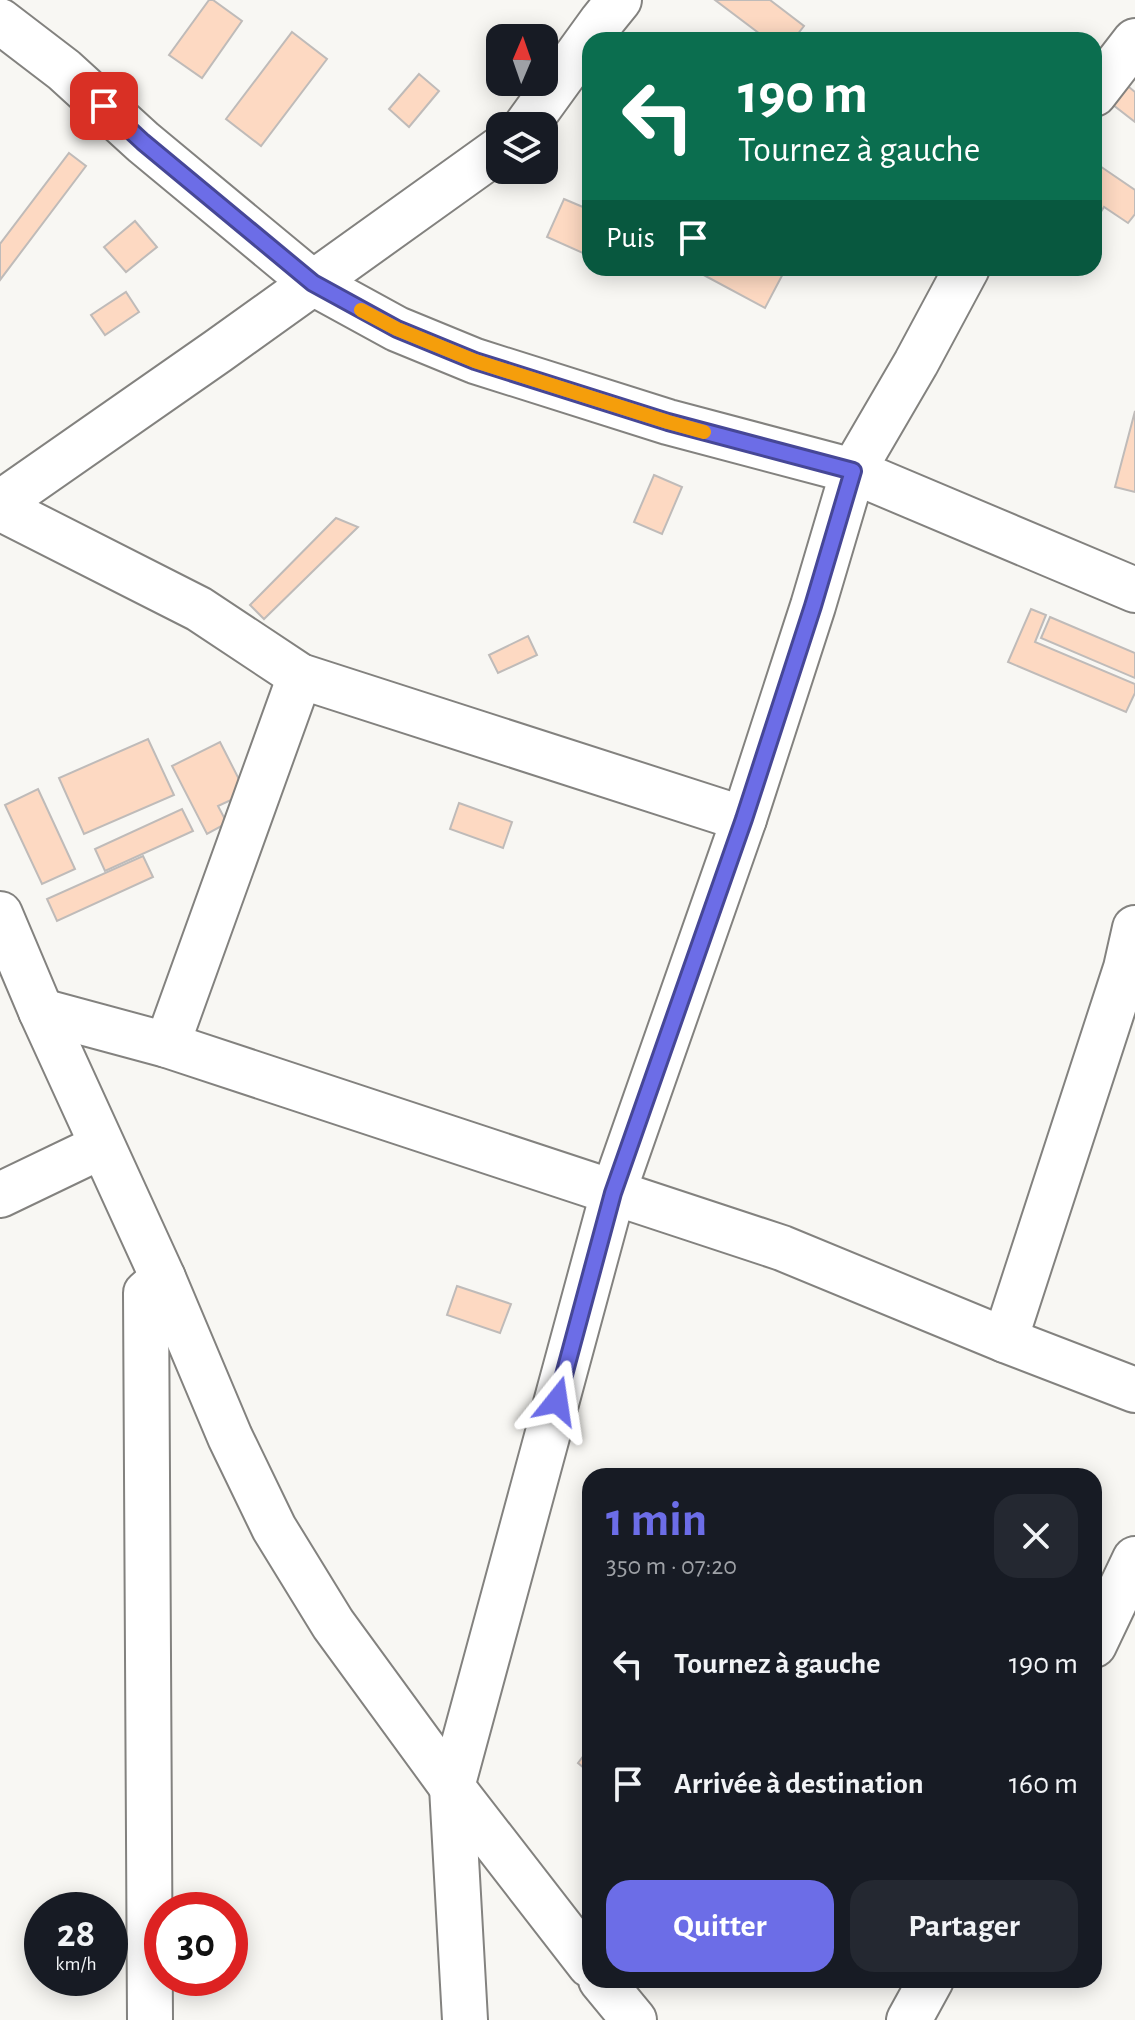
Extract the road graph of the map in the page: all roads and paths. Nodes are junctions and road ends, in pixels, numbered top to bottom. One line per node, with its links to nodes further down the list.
1 (599, 7): 3 (street)
2 (0, 21): 10 (street)
3 (584, 32)
4 (582, 35): 7 (street)
5 (1135, 41): 6 (street)
6 (1102, 84)
7 (535, 112)
8 (486, 159): 10 (street)
9 (963, 276): 11 (street)
10 (313, 283): 11 (street); 12 (street)
11 (853, 471): 13 (street); 15 (street)
12 (0, 506): 14 (street)
13 (1135, 590)
14 (300, 676): 15 (street); 19 (street)
15 (744, 819): 21 (street)
16 (0, 914): 18 (street)
17 (1132, 956): 24 (street)
18 (41, 1011): 19 (street); 20 (street)
19 (167, 1045): 21 (street)
20 (102, 1146): 22 (street); 23 (street)
21 (613, 1193): 24 (street); 28 (street)
22 (0, 1195)
23 (163, 1278): 28 (street); 32 (street)
24 (1005, 1340): 25 (street)
25 (1135, 1390)
26 (1135, 1559): 27 (street)
27 (1102, 1628)
28 (452, 1787): 29 (street); 33 (street)
29 (582, 1955)
30 (608, 1988): 34 (street)
31 (927, 1988): 35 (street)
32 (150, 2020)
33 (465, 2020)
34 (634, 2020)
35 (909, 2020)

